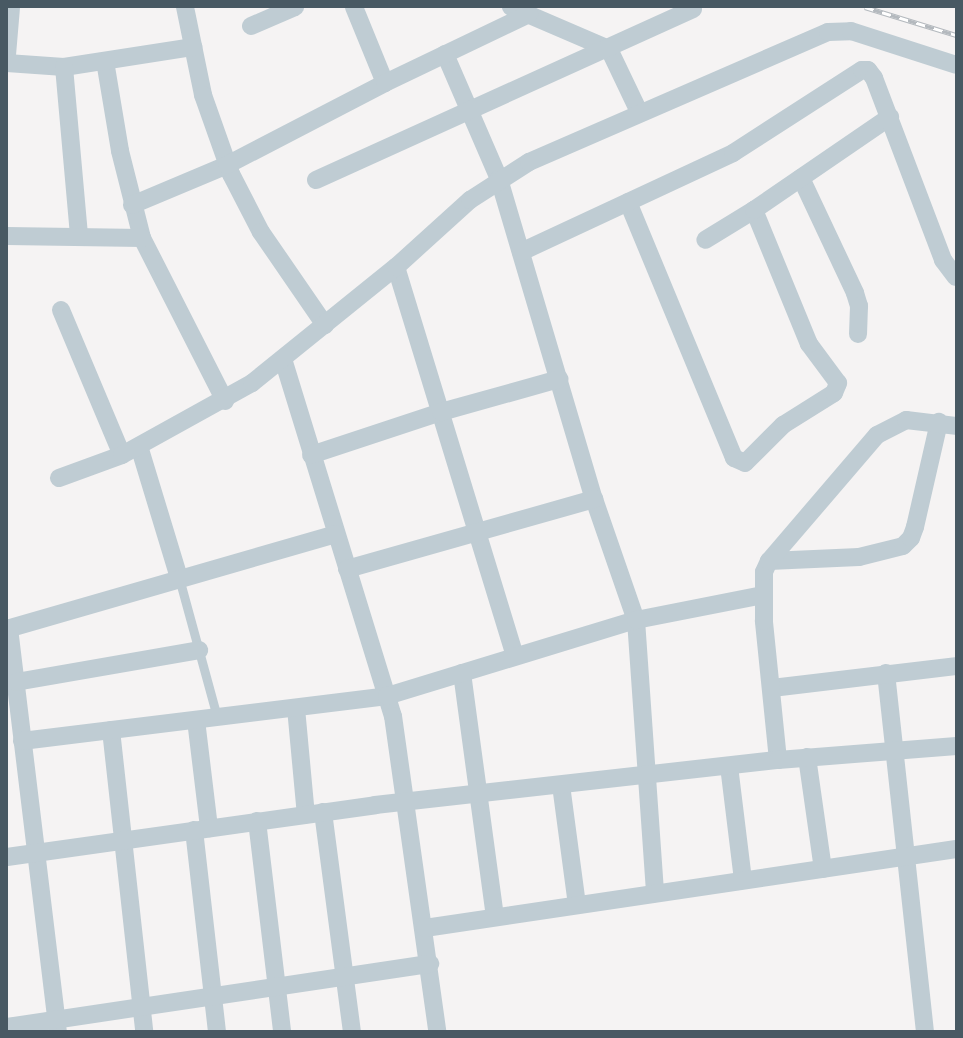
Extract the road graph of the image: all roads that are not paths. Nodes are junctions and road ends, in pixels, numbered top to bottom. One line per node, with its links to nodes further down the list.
1 (11, 7): 12 (street)
2 (185, 7): 9 (street)
3 (295, 7): 8 (street)
4 (354, 7): 17 (street)
5 (511, 7): 7 (street)
6 (693, 9): 10 (street)
7 (529, 14): 10 (street); 11 (street)
8 (251, 26)
9 (193, 46): 13 (street); 21 (street)
10 (609, 49): 18 (street); 19 (street)
11 (445, 54): 17 (street); 18 (street)
12 (7, 55)
13 (105, 61): 16 (street); 26 (street)
14 (7, 63): 16 (street)
15 (956, 65): 19 (street)
16 (64, 67): 29 (street)
17 (385, 83): 21 (street)
18 (470, 112): 23 (street); 24 (street)
19 (639, 112): 23 (street)
20 (890, 117): 22 (street); 25 (street); 34 (street)
21 (227, 165): 26 (street); 36 (street)
22 (801, 178): 27 (street); 37 (street)
23 (499, 179): 32 (street); 33 (street)
24 (316, 180)
25 (628, 202): 27 (street); 32 (street)
26 (132, 205): 30 (street)
27 (754, 210): 31 (street)
28 (7, 236): 29 (street)
29 (79, 236): 30 (street)
30 (142, 238): 40 (street)
31 (705, 240)
32 (521, 252): 39 (street)
33 (396, 267): 36 (street); 41 (street)
34 (956, 277)
35 (62, 310): 44 (street)
36 (325, 325): 38 (street)
37 (858, 334)
38 (283, 359): 40 (street); 45 (street)
39 (559, 379): 41 (street); 47 (street)
40 (225, 401): 43 (street)
41 (441, 412): 45 (street); 48 (street)
42 (947, 424): 50 (street); 50 (street)
43 (139, 446): 44 (street); 52 (street)
44 (122, 455): 46 (street)
45 (311, 455): 49 (street)
46 (60, 478)
47 (594, 499): 48 (street); 54 (street)
48 (478, 533): 51 (street); 57 (street)
49 (336, 534): 51 (street); 52 (street)
50 (769, 561): 53 (street)
51 (347, 569): 63 (street)
52 (179, 578): 55 (street); 56 (lane)
53 (763, 595): 54 (street); 62 (street)
54 (636, 620): 57 (street); 74 (street)
55 (8, 628): 61 (street)
56 (198, 650): 61 (street); 65 (lane)
57 (516, 656): 59 (street)
58 (956, 666): 60 (street)
59 (462, 673): 63 (street); 76 (street)
60 (886, 673): 62 (street); 70 (street)
61 (16, 682): 68 (street)
62 (772, 688): 72 (street)
63 (387, 696): 64 (street); 77 (street)
64 (296, 708): 65 (street); 78 (street)
65 (217, 717): 66 (street)
66 (196, 720): 67 (street); 80 (street)
67 (111, 730): 68 (street); 81 (street)
68 (22, 741): 83 (street)
69 (956, 746): 70 (street)
70 (894, 752): 71 (street); 84 (street)
71 (807, 758): 72 (street); 86 (street)
72 (778, 760): 73 (street)
73 (729, 766): 74 (street); 87 (street)
74 (649, 775): 75 (street); 88 (street)
75 (561, 785): 76 (street); 89 (street)
76 (481, 794): 77 (street); 90 (street)
77 (406, 802): 78 (street); 91 (street)
78 (315, 814): 79 (street); 93 (street)
79 (257, 821): 80 (street); 94 (street)
80 (201, 829): 81 (street); 95 (street)
81 (123, 840): 83 (street); 96 (street)
82 (956, 849): 84 (street)
83 (35, 852): 85 (street); 97 (street)
84 (909, 856): 86 (street); 104 (street)
85 (7, 857)
86 (823, 869): 87 (street)
87 (743, 880): 88 (street)
88 (655, 893): 89 (street)
89 (578, 905): 90 (street)
90 (495, 917): 91 (street)
91 (425, 928): 92 (street)
92 (430, 964): 93 (street); 103 (street)
93 (346, 976): 94 (street); 102 (street)
94 (278, 987): 95 (street); 101 (street)
95 (214, 996): 96 (street); 100 (street)
96 (141, 1007): 97 (street); 99 (street)
97 (57, 1026): 98 (street)
98 (7, 1027)
99 (144, 1031)
100 (217, 1031)
101 (282, 1031)
102 (352, 1031)
103 (436, 1031)
104 (925, 1031)

